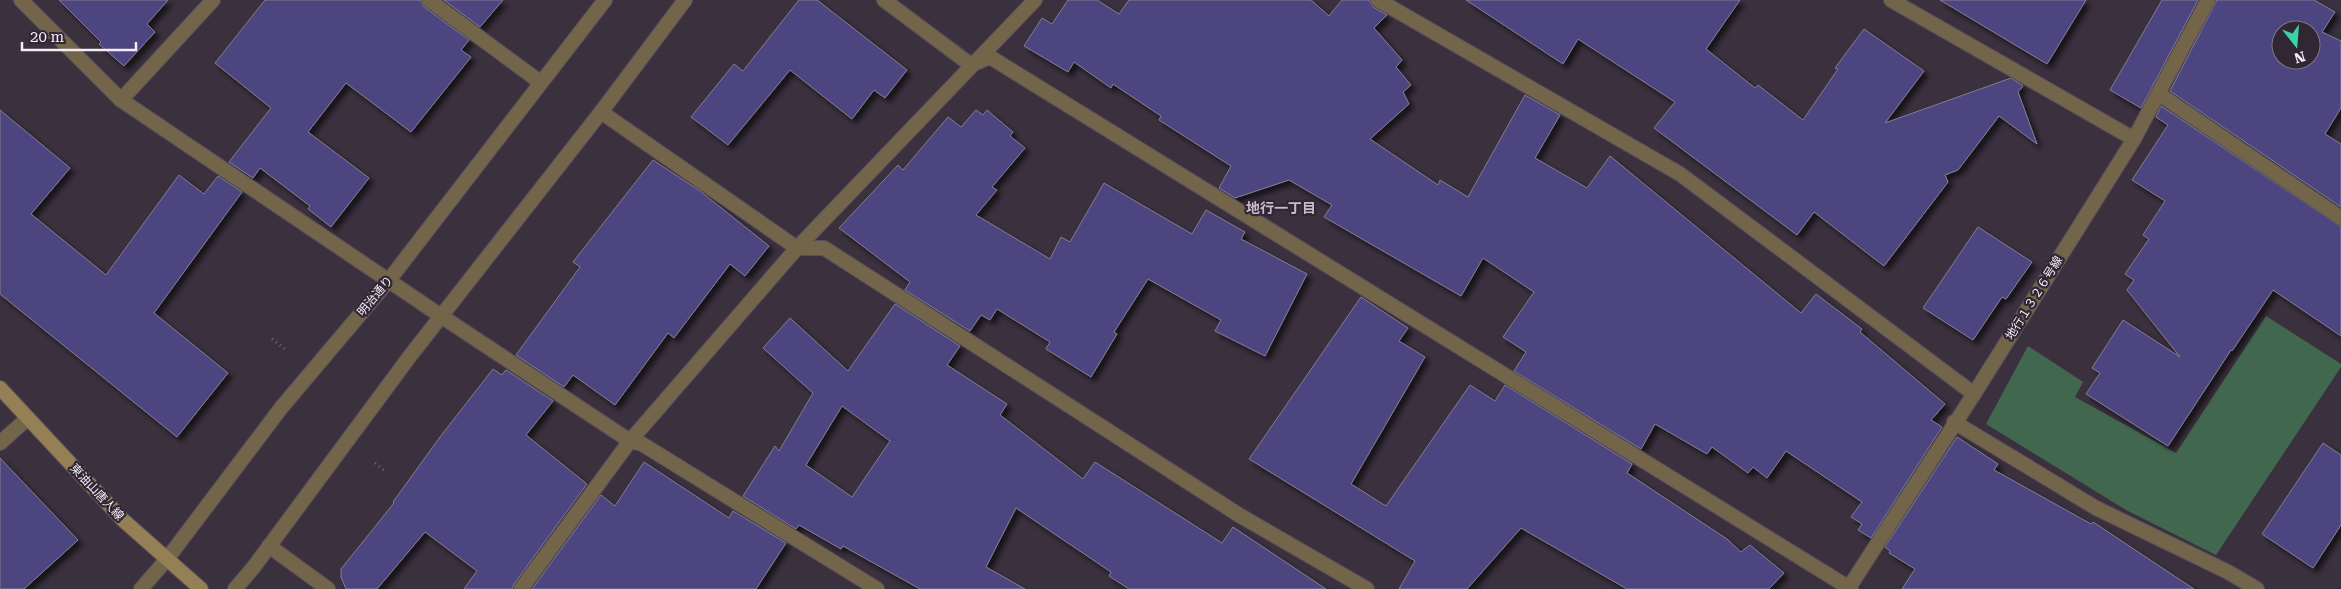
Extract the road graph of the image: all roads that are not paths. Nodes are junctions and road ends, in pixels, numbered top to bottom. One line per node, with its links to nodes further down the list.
1 (21, 0): 14 (street)
2 (213, 0): 14 (street)
3 (429, 0): 12 (street)
4 (605, 0): 12 (street, 明治通り)
5 (685, 0): 15 (street)
6 (884, 0): 11 (street)
7 (1035, 0): 11 (street)
8 (1378, 0): 22 (street)
9 (1891, 0): 16 (street)
10 (2208, 0): 13 (street, 地行１３２６号線)
11 (971, 65): 18 (street); 29 (street)
12 (540, 82): 19 (street, 明治通り)
13 (2159, 94): 16 (street, 地行１３２６号線); 17 (street)
14 (121, 100): 19 (street)
15 (601, 112): 18 (street); 20 (street)
16 (2134, 139): 22 (street, 地行１３２６号線)
17 (2341, 218)
18 (797, 248): 25 (street); 36 (street)
19 (389, 280): 20 (street); 28 (street, 明治通り)
20 (441, 316): 25 (street); 27 (street)
21 (0, 388): 23 (main road, 東油山唐人線)
22 (1974, 394): 24 (street, 地行１３２６号線)
23 (28, 418): 26 (street); 28 (main road, 東油山唐人線)
24 (1954, 422): 29 (street, 地行１３２６号線); 37 (street)
25 (630, 441): 34 (street); 35 (street)
26 (0, 443)
27 (270, 546): 32 (street); 33 (street)
28 (167, 558): 30 (street, 明治通り); 31 (main road, 東油山唐人線)
29 (1849, 588)
30 (141, 589)
31 (201, 589)
32 (235, 589)
33 (328, 589)
34 (521, 589)
35 (876, 589)
36 (1367, 589)
37 (2257, 589)

